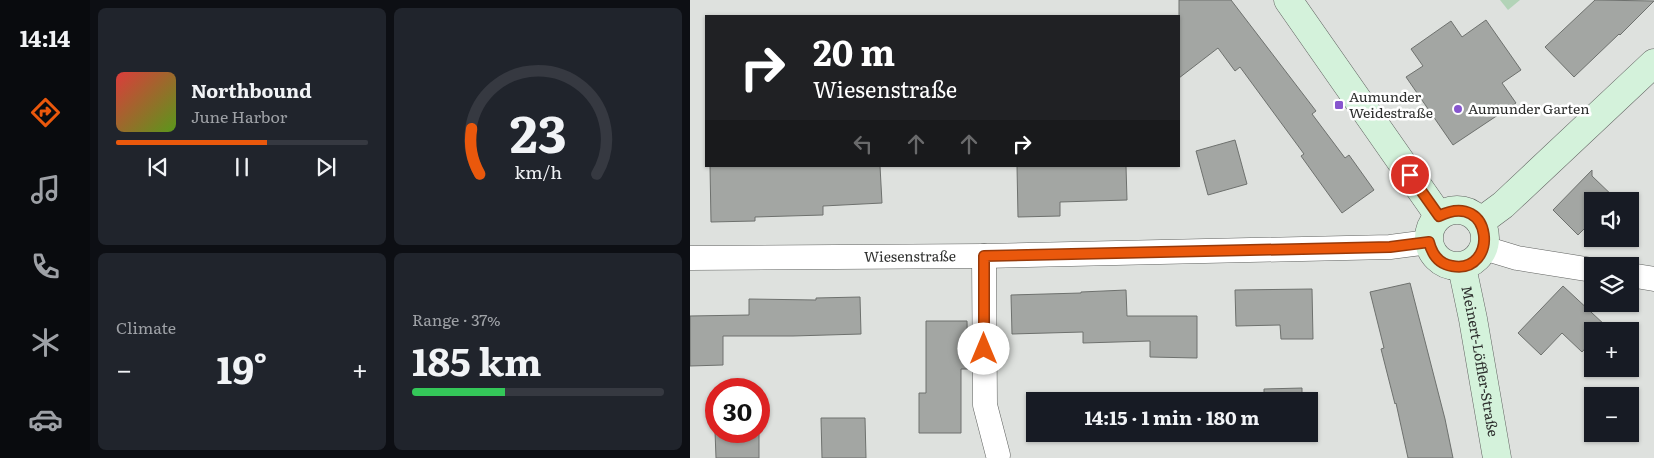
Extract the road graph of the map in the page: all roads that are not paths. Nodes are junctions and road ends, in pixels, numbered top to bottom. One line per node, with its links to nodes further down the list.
1 (1288, 0): 3 (street)
2 (1654, 63): 4 (street)
3 (1439, 216): 4 (street); 5 (street)
4 (1482, 235): 8 (street); 9 (street)
5 (1429, 242): 6 (street, Wiesenstraße); 8 (street)
6 (984, 256): 7 (street, Wiesenstraße); 12 (street)
7 (690, 258)
8 (1462, 266): 13 (street, Meinert-Löffler-Straße)
9 (1584, 269)
10 (1639, 276): 11 (street)
11 (1654, 279)
12 (998, 455)
13 (1497, 458)

